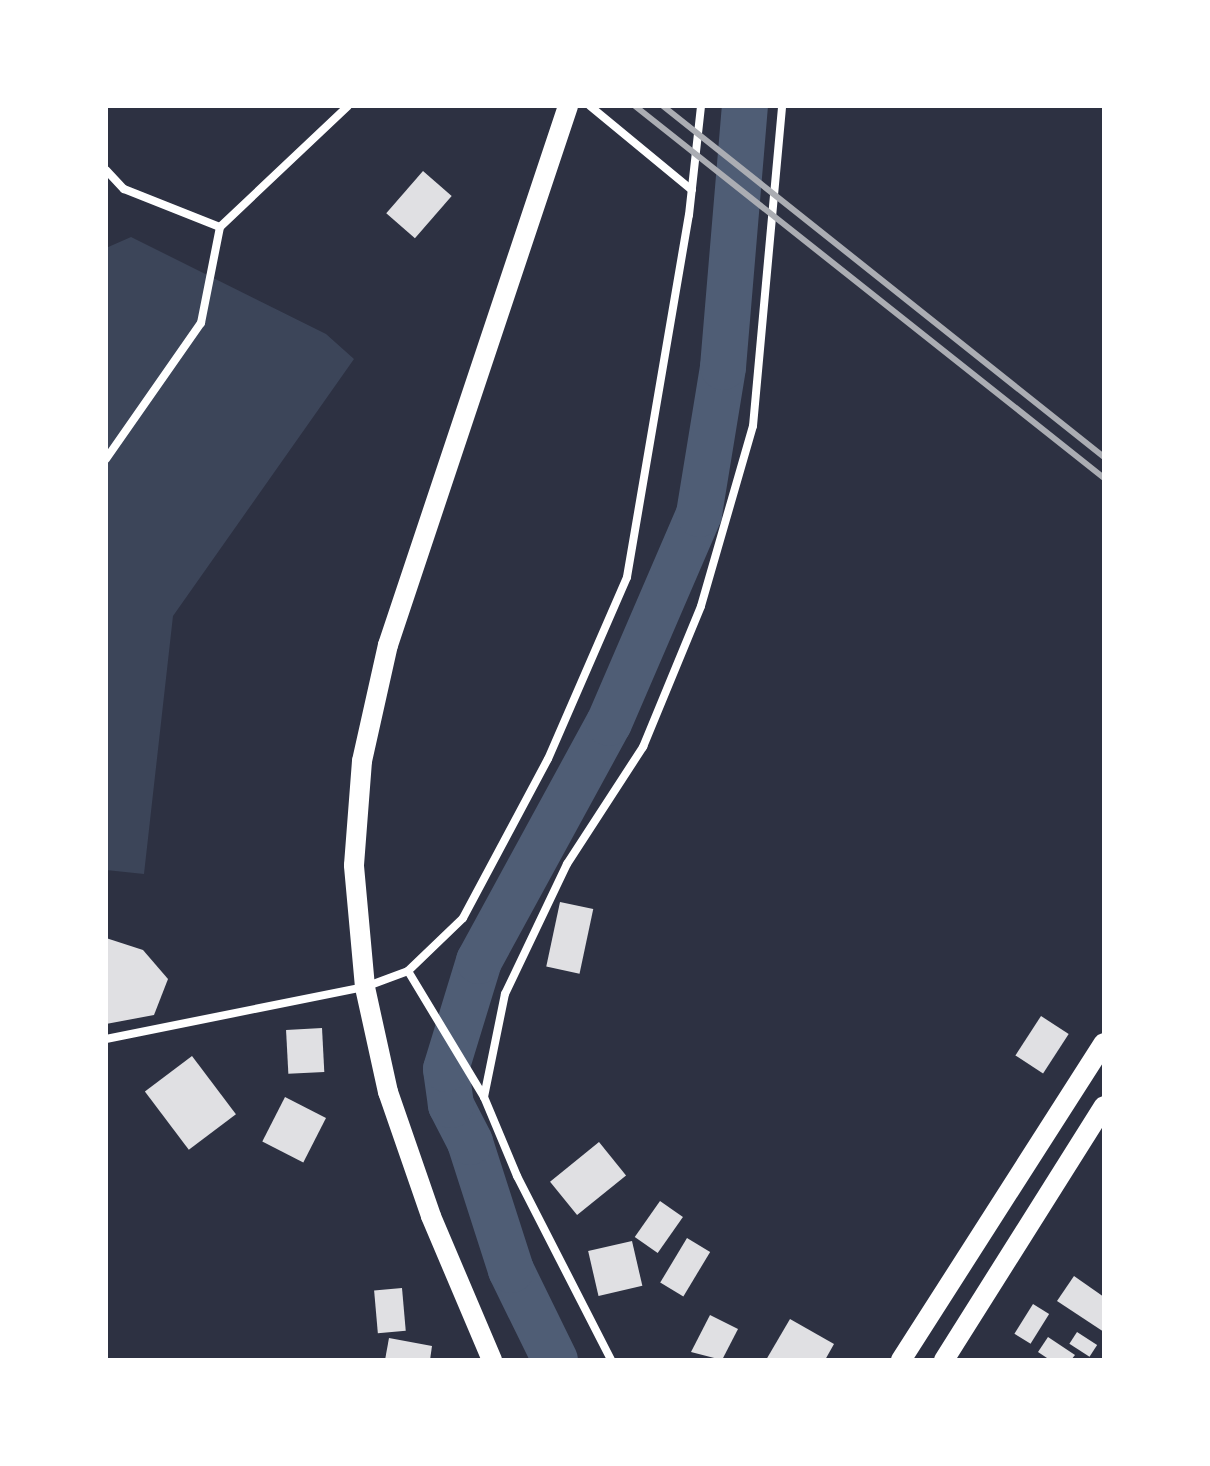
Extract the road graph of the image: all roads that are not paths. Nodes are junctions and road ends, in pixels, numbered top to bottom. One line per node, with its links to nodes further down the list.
1 (348, 106): 8 (street)
2 (568, 106): 11 (main road)
3 (590, 106): 7 (street)
4 (701, 106): 7 (street)
5 (782, 106): 14 (street)
6 (106, 170): 8 (street)
7 (692, 190): 10 (street)
8 (220, 227): 9 (street)
9 (106, 459)
10 (408, 971): 11 (street); 14 (street)
11 (365, 987): 12 (street); 16 (main road)
12 (106, 1039)
13 (1104, 1043): 18 (main road)
14 (484, 1097): 17 (street)
15 (1104, 1106): 19 (main road)
16 (492, 1360)
17 (611, 1360)
18 (901, 1360)
19 (944, 1360)

